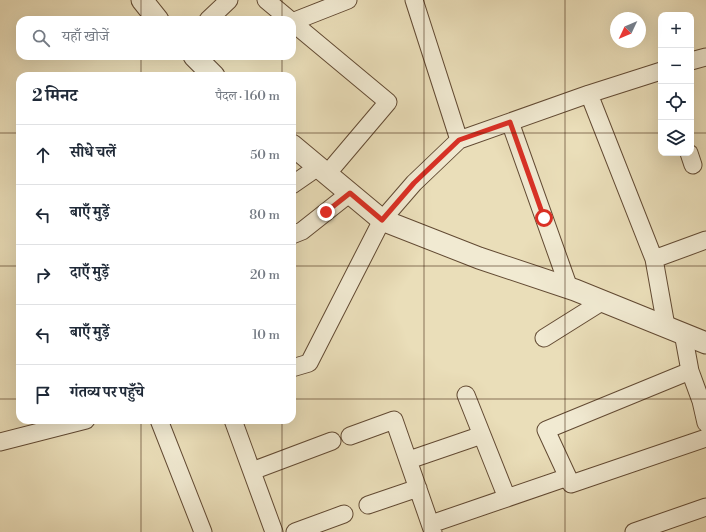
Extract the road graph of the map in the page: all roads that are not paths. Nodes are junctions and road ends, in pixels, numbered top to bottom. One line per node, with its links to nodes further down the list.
1 (142, 0): 6 (street)
2 (229, 0): 7 (street)
3 (266, 0): 8 (street)
4 (348, 0): 9 (street)
5 (414, 0): 18 (street)
6 (155, 16)
7 (212, 16)
8 (285, 16)
9 (296, 19)
10 (296, 25): 20 (street)
11 (706, 57): 13 (street)
12 (198, 60): 14 (street)
13 (694, 60)
14 (210, 72)
15 (658, 73): 16 (street)
16 (589, 94): 17 (street); 26 (street)
17 (510, 122): 18 (street); 27 (street)
18 (459, 140): 23 (street)
19 (296, 148): 20 (street)
20 (322, 170): 21 (street); 22 (street)
21 (296, 183)
22 (350, 193): 23 (street); 24 (street)
23 (382, 220): 27 (street); 32 (street)
24 (296, 233)
25 (706, 240): 26 (street)
26 (654, 259): 29 (street)
27 (569, 288): 28 (street)
28 (603, 301): 29 (street); 30 (street)
29 (675, 329): 31 (street); 33 (street)
30 (544, 338)
31 (706, 343)
32 (296, 367)
33 (690, 371): 35 (street); 46 (street)
34 (466, 395): 39 (street)
35 (706, 423)
36 (70, 424): 43 (street)
37 (161, 424): 54 (street)
38 (234, 424): 45 (street)
39 (482, 435): 44 (street); 48 (street)
40 (350, 436): 44 (street)
41 (706, 438): 46 (street)
42 (332, 440): 45 (street)
43 (0, 442)
44 (409, 460): 47 (street)
45 (252, 471): 55 (street)
46 (568, 477): 48 (street)
47 (418, 488): 49 (street); 52 (street)
48 (507, 498): 52 (street)
49 (368, 505)
50 (706, 507): 53 (street)
51 (344, 514): 56 (street)
52 (432, 528)
53 (641, 531)
54 (203, 532)
55 (274, 532)
56 (295, 532)

